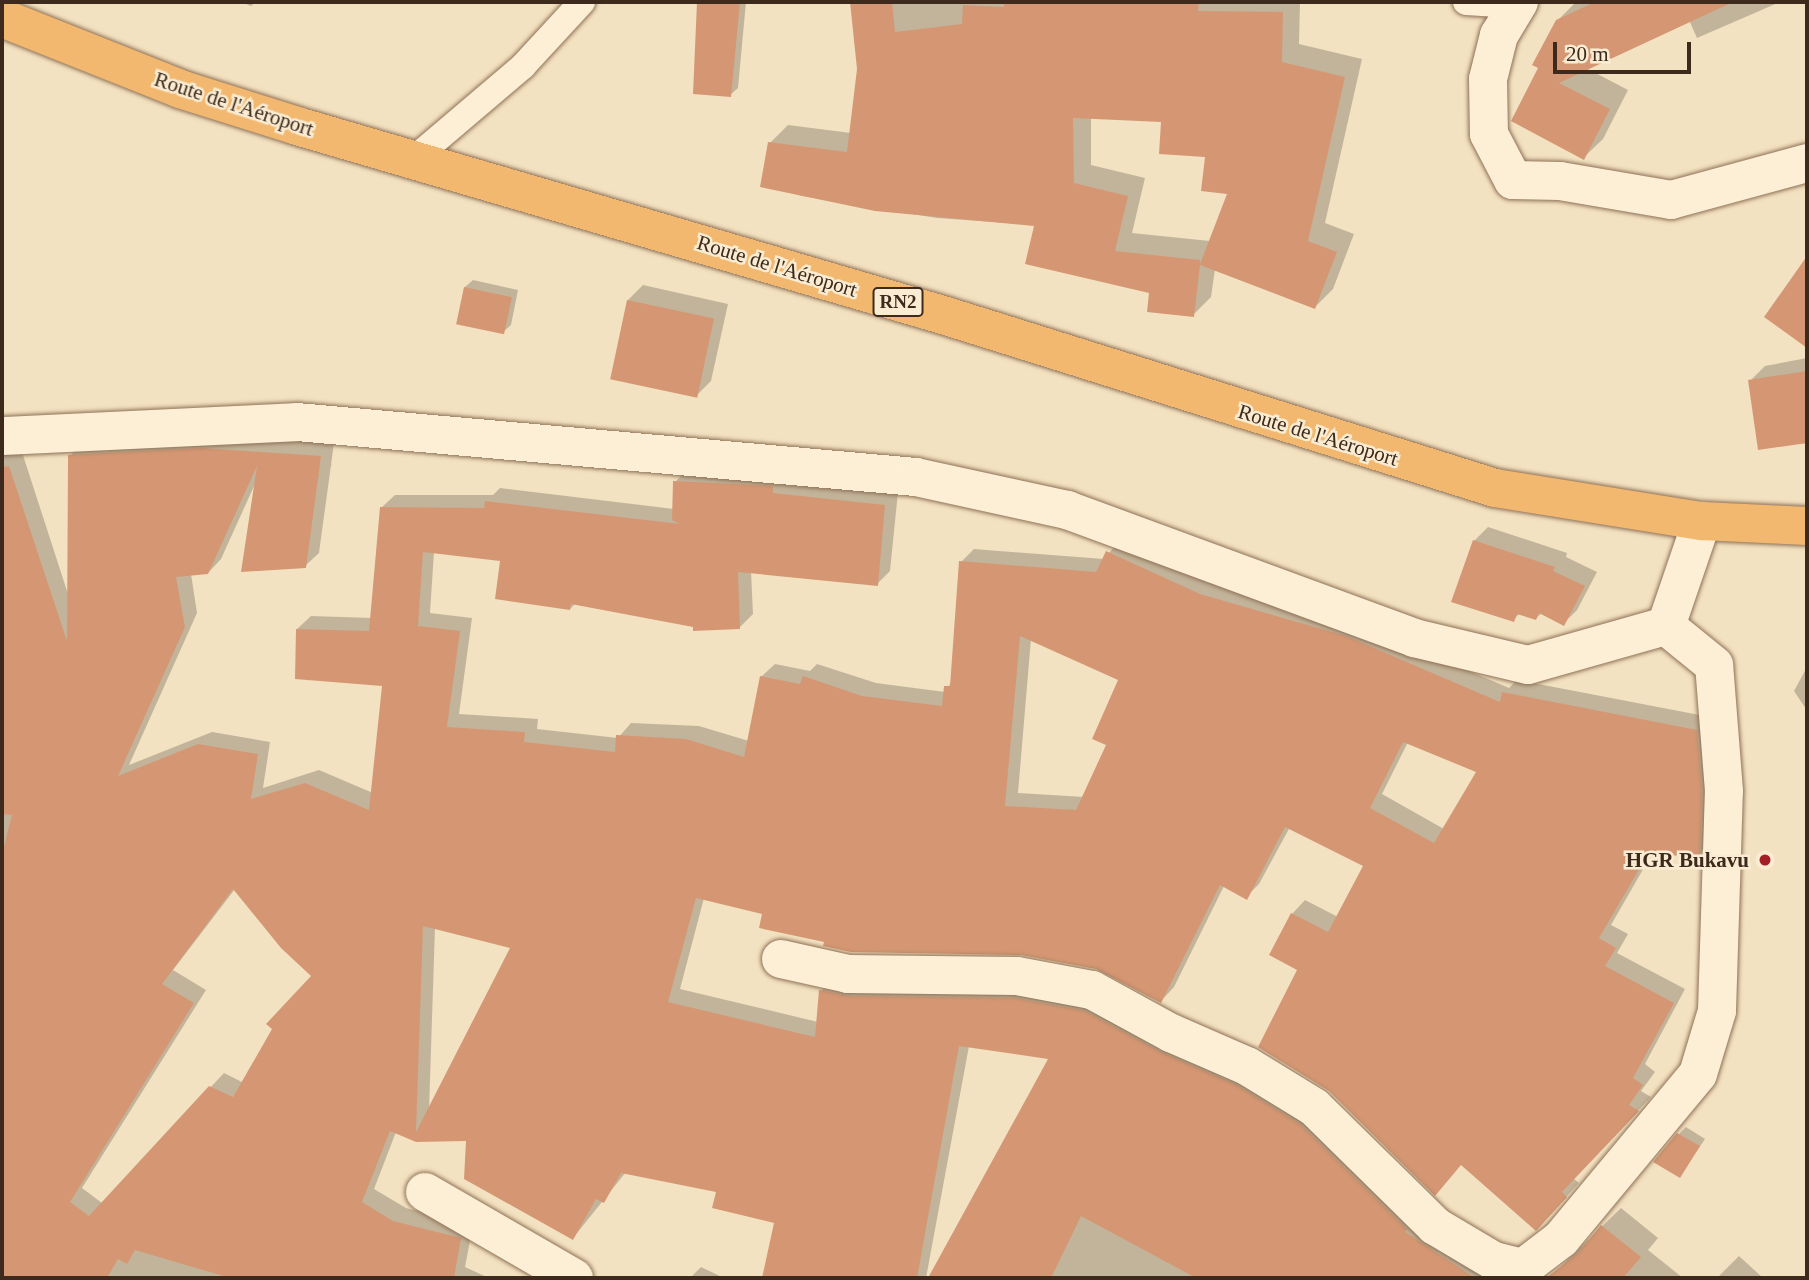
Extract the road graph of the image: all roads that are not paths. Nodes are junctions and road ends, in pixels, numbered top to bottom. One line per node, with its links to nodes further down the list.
1 (582, 2): 5 (lane)
2 (1466, 2): 3 (lane)
3 (1517, 3): 6 (street)
4 (2, 18): 5 (highway, Route de l'Aéroport / RN2)
5 (415, 158): 8 (highway, Route de l'Aéroport / RN2)
6 (1807, 163)
7 (2, 436): 10 (street)
8 (1702, 521): 9 (highway, Route de l'Aéroport / RN2); 10 (street)
9 (1807, 526)
10 (1666, 626): 11 (street)
11 (781, 959)
12 (425, 1192): 13 (street)
13 (574, 1278)

